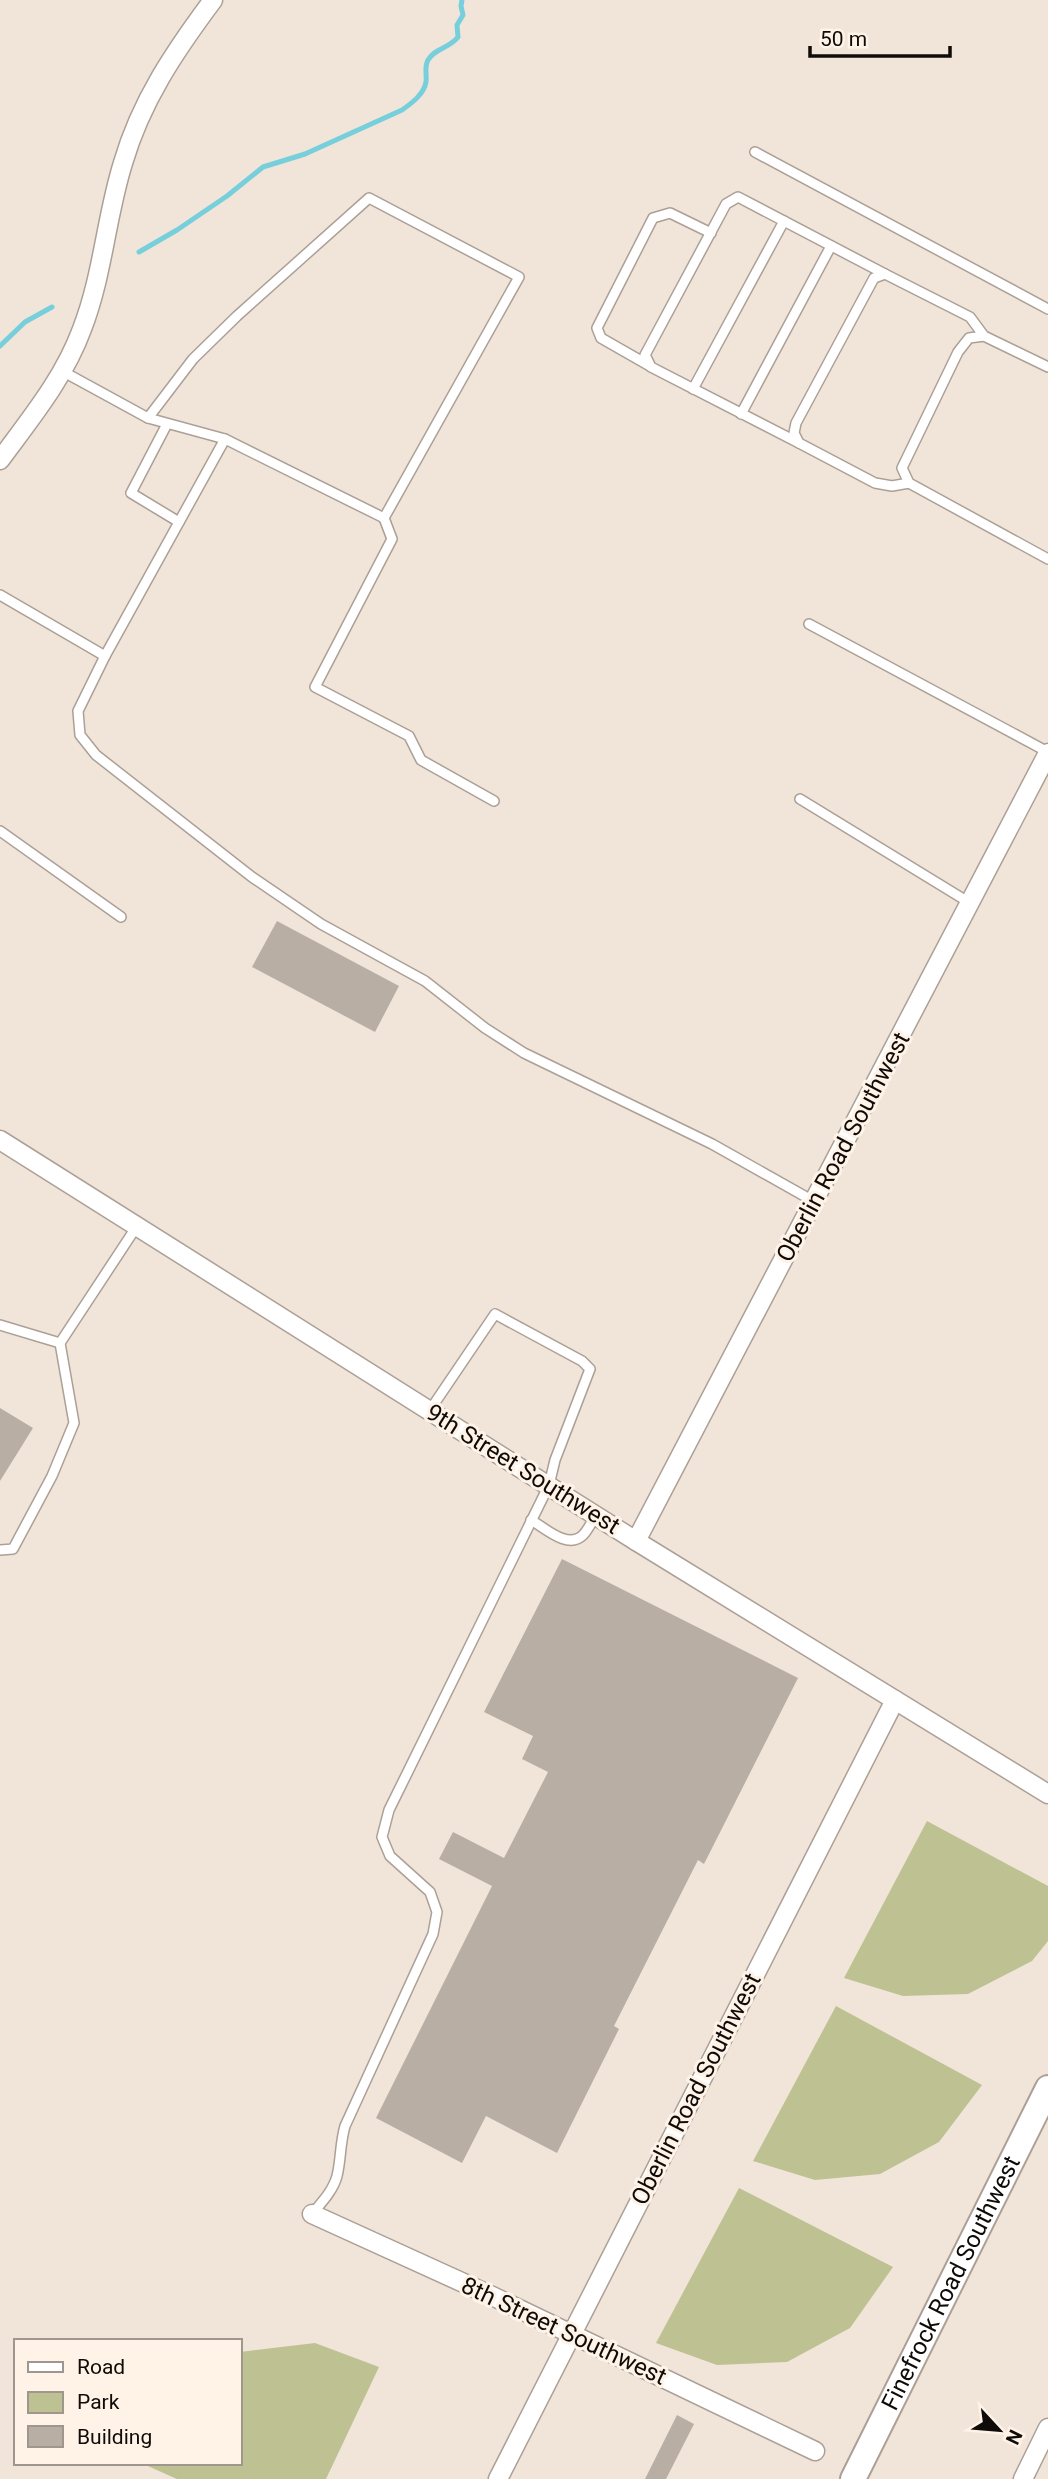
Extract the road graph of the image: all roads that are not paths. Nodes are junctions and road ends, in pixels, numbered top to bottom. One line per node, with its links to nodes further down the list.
1 (213, 0): 11 (street)
2 (755, 152): 7 (lane)
3 (784, 221): 4 (lane); 5 (lane); 12 (lane)
4 (711, 233): 9 (lane); 9 (lane)
5 (831, 246): 6 (lane); 13 (lane)
6 (885, 274): 8 (lane); 17 (lane)
7 (1048, 309)
8 (984, 336): 10 (lane); 19 (lane)
9 (651, 367): 12 (lane)
10 (1048, 367)
11 (62, 371): 14 (lane); 18 (street)
12 (693, 389): 13 (lane)
13 (741, 414): 17 (lane)
14 (148, 418): 15 (lane); 20 (lane)
15 (167, 424): 16 (lane); 21 (lane)
16 (225, 439): 20 (lane); 21 (lane)
17 (799, 443): 19 (lane)
18 (0, 460)
19 (909, 483): 22 (lane)
20 (384, 518): 28 (lane)
21 (179, 523): 25 (lane)
22 (1048, 559)
23 (0, 594): 25 (lane)
24 (809, 624): 26 (lane)
25 (105, 656): 33 (lane)
26 (1048, 752): 30 (street, Oberlin Road Southwest)
27 (800, 799): 30 (lane)
28 (494, 801)
29 (0, 831): 31 (lane)
30 (970, 903): 33 (street, Oberlin Road Southwest)
31 (121, 917)
32 (0, 1140): 34 (street, 9th Street Southwest)
33 (815, 1202): 41 (street, Oberlin Road Southwest)
34 (137, 1226): 36 (lane); 37 (street, 9th Street Southwest)
35 (0, 1325): 36 (lane)
36 (60, 1343): 42 (lane)
37 (430, 1410): 38 (street, 9th Street Southwest); 38 (lane)
38 (549, 1485): 39 (street, 9th Street Southwest); 40 (lane)
39 (596, 1515): 40 (lane); 41 (street, 9th Street Southwest)
40 (531, 1520): 46 (lane)
41 (636, 1541): 43 (street, 9th Street Southwest)
42 (0, 1550)
43 (895, 1700): 44 (street, 9th Street Southwest); 47 (street, Oberlin Road Southwest)
44 (1048, 1794)
45 (1048, 2088): 51 (main road, Finefrock Road Southwest)
46 (312, 2214): 47 (street, 8th Street Southwest)
47 (571, 2334): 49 (street, 8th Street Southwest); 50 (street, Oberlin Road Southwest)
48 (1048, 2428): 52 (street)
49 (815, 2451)
50 (498, 2479)
51 (853, 2479)
52 (1023, 2479)

